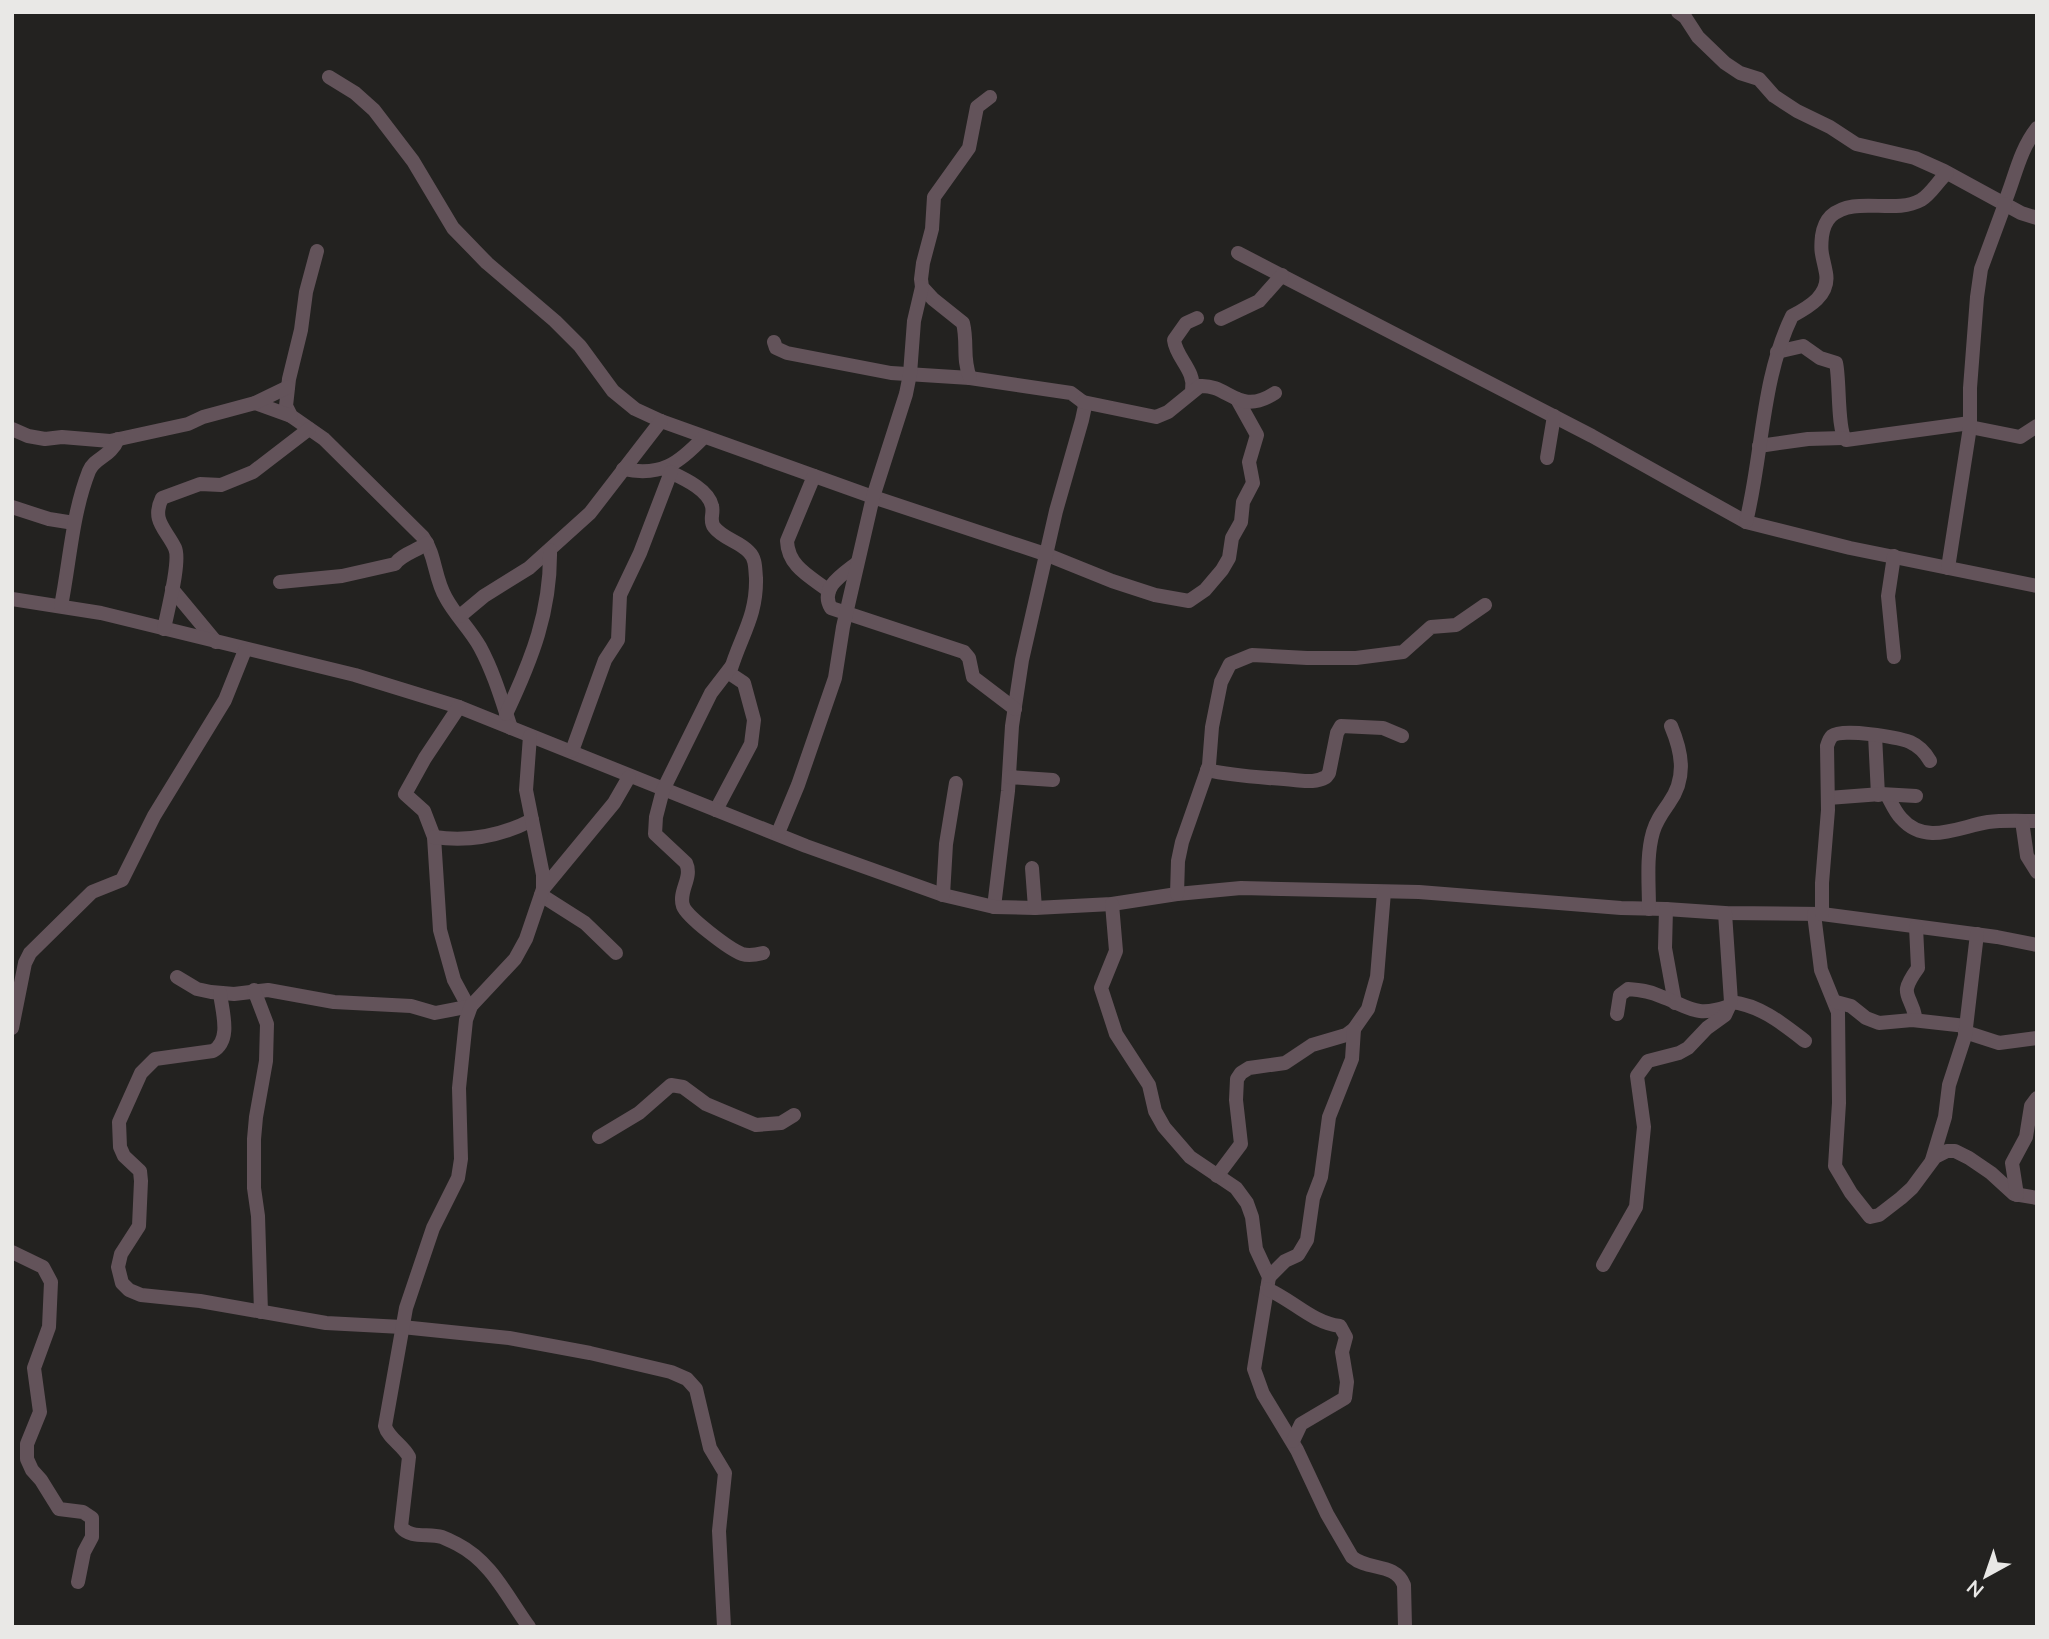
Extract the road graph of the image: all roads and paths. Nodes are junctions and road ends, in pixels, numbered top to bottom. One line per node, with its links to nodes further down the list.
1 (1678, 12): 5 (street)
2 (329, 77): 26 (street)
3 (990, 97): 11 (street)
4 (2037, 128): 6 (street)
5 (1947, 173): 6 (street); 15 (street)
6 (2004, 204): 7 (street); 27 (street)
7 (2037, 218)
8 (317, 251): 18 (street)
9 (1238, 253): 10 (street)
10 (1282, 275): 13 (street); 25 (street)
11 (922, 287): 16 (street); 17 (street)
12 (1197, 318): 19 (street)
13 (1220, 318)
14 (774, 342): 16 (street)
15 (1777, 352): 32 (street); 34 (street)
16 (910, 374): 17 (street); 39 (street)
17 (970, 378): 22 (street)
18 (288, 387): 23 (street); 24 (street)
19 (1192, 390): 21 (street); 22 (street)
20 (1275, 393): 21 (street)
21 (1237, 399): 45 (street)
22 (1083, 401): 45 (street)
23 (255, 403): 24 (street); 33 (street)
24 (291, 416): 30 (street)
25 (1554, 416): 35 (street); 41 (street)
26 (661, 421): 31 (street); 36 (street)
27 (1970, 425): 28 (street); 32 (street); 48 (street)
28 (2037, 426)
29 (12, 429): 33 (street)
30 (309, 429): 43 (street); 51 (street)
31 (704, 437): 37 (street); 38 (street)
32 (1843, 438): 34 (street)
33 (118, 439): 42 (street)
34 (1759, 446): 41 (street)
35 (1547, 458)
36 (623, 469): 37 (street); 44 (street)
37 (668, 471): 62 (street); 71 (street)
38 (814, 476): 39 (street); 52 (street)
39 (873, 496): 45 (street); 47 (street)
40 (12, 507): 42 (street)
41 (1746, 522): 46 (street)
42 (75, 523): 55 (street)
43 (427, 543): 49 (street); 57 (street)
44 (550, 550): 57 (street); 65 (street)
45 (1045, 554): 64 (street)
46 (1894, 556): 48 (street); 61 (street)
47 (858, 563): 52 (street); 56 (street)
48 (1948, 568): 50 (street)
49 (280, 583)
50 (2037, 586)
51 (172, 589): 58 (street); 59 (street)
52 (829, 591): 56 (street)
53 (12, 599): 55 (street)
54 (1485, 605): 73 (street)
55 (61, 606): 58 (street)
56 (846, 614): 64 (street); 85 (street)
57 (460, 616): 65 (street)
58 (164, 629): 59 (street)
59 (216, 642): 60 (street)
60 (244, 650): 63 (street); 114 (street)
61 (1894, 657)
62 (731, 667): 78 (street); 82 (street)
63 (459, 707): 67 (street); 86 (street)
64 (1015, 709): 75 (street)
65 (506, 714): 67 (street)
66 (1671, 726): 96 (street)
67 (511, 728): 69 (street)
68 (1875, 735): 72 (street); 79 (street); 81 (street)
69 (530, 736): 71 (street); 83 (street)
70 (1402, 736): 73 (street)
71 (572, 751): 74 (street)
72 (1930, 761)
73 (1207, 770): 91 (street)
74 (629, 777): 78 (street); 89 (street)
75 (1009, 777): 76 (street); 94 (street)
76 (1053, 780)
77 (956, 783): 92 (street)
78 (663, 790): 82 (street); 104 (street)
79 (1882, 795): 80 (street); 81 (street); 84 (street)
80 (1916, 796)
81 (1828, 798): 99 (street)
82 (716, 810): 85 (street)
83 (532, 820): 86 (street); 89 (street)
84 (2030, 821): 88 (street)
85 (778, 833): 92 (street)
86 (434, 837): 111 (street)
87 (1032, 868): 95 (street)
88 (2037, 872)
89 (542, 892): 103 (street); 111 (street)
90 (1384, 892): 91 (street); 96 (street); 115 (street)
91 (1177, 894): 93 (street)
92 (943, 895): 94 (street)
93 (1112, 904): 95 (street); 123 (street)
94 (994, 906): 95 (street)
95 (1035, 908)
96 (1649, 909): 97 (street)
97 (1666, 909): 98 (street); 109 (street)
98 (1725, 913): 99 (street); 110 (street)
99 (1818, 914): 100 (street); 108 (street)
100 (1916, 927): 101 (street); 113 (street)
101 (1977, 934): 102 (street); 116 (street)
102 (2037, 945)
103 (616, 953)
104 (763, 953)
105 (177, 977): 107 (street)
106 (254, 990): 107 (street); 111 (street); 129 (street)
107 (220, 993): 129 (street)
108 (1836, 1002): 113 (street); 122 (street)
109 (1675, 1003): 110 (street); 112 (street)
110 (1730, 1004): 118 (street); 127 (street)
111 (470, 1006): 130 (street)
112 (1617, 1014)
113 (1916, 1020): 116 (street)
114 (12, 1028)
115 (1354, 1029): 123 (street); 128 (street)
116 (1966, 1029): 117 (street); 122 (street)
117 (2037, 1038)
118 (1805, 1041)
119 (2037, 1098): 124 (street)
120 (794, 1115): 121 (street)
121 (599, 1137)
122 (1932, 1160): 124 (street)
123 (1217, 1176): 128 (street)
124 (2017, 1195): 125 (street)
125 (2037, 1198)
126 (12, 1252): 132 (street)
127 (1604, 1265)
128 (1268, 1283): 131 (street); 131 (street)
129 (261, 1312): 130 (street)
130 (402, 1327): 133 (street); 134 (street)
131 (1293, 1441): 135 (street)
132 (78, 1582)
133 (529, 1627)
134 (724, 1627)
135 (1405, 1627)

